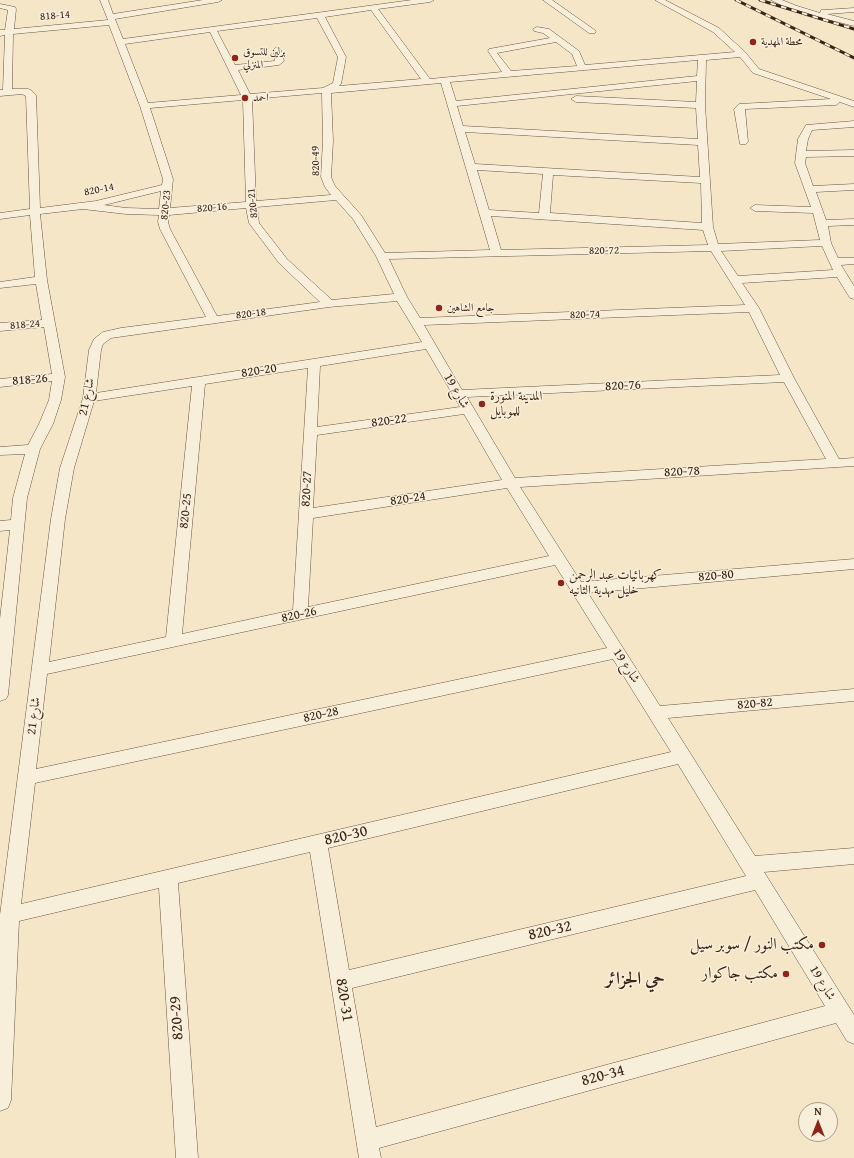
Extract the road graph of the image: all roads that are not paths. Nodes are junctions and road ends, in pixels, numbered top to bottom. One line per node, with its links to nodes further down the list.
1 (104, 0): 13 (street, 820-23)
2 (218, 0): 13 (street, 818-14)
3 (360, 0): 9 (street)
4 (430, 0): 9 (street)
5 (547, 0): 17 (street)
6 (659, 0): 23 (street)
7 (775, 0): 11 (street)
8 (4, 7): 18 (street)
9 (370, 8): 12 (street); 31 (street)
10 (854, 10): 11 (street)
11 (818, 14): 14 (street)
12 (320, 15): 16 (street); 32 (street)
13 (111, 19): 18 (street, 818-14); 21 (street, 820-23)
14 (854, 24)
15 (538, 29): 20 (street)
16 (212, 30): 21 (street); 26 (street)
17 (592, 31)
18 (9, 32): 19 (street, 818-14); 25 (street)
19 (0, 33)
20 (558, 39): 27 (street); 28 (street)
21 (120, 42): 39 (street, 820-23)
22 (277, 50): 26 (street)
23 (742, 54): 24 (street); 36 (street)
24 (702, 57): 27 (street); 29 (street)
25 (4, 62): 33 (street)
26 (232, 68): 35 (street)
27 (582, 68): 28 (street)
28 (508, 74): 30 (street)
29 (700, 78): 34 (street); 38 (street)
30 (445, 80): 31 (street); 37 (street)
31 (427, 81): 32 (street)
32 (326, 90): 35 (street); 52 (street, 820-49)
33 (3, 92): 57 (street)
34 (530, 96): 37 (street); 38 (street)
35 (247, 97): 39 (street); 53 (street, 820-21)
36 (850, 103): 43 (street)
37 (452, 104): 41 (street)
38 (700, 105): 42 (street)
39 (146, 106): 49 (street, 820-23)
40 (854, 124): 45 (street)
41 (460, 129): 42 (street); 46 (street)
42 (703, 142): 48 (street)
43 (743, 142)
44 (854, 153): 45 (street)
45 (801, 154): 51 (street)
46 (471, 167): 47 (street); 59 (street)
47 (548, 172): 48 (street); 61 (street)
48 (706, 180): 64 (street)
49 (168, 187): 54 (street, 820-14); 58 (street, 820-23)
50 (854, 187): 51 (street)
51 (810, 189): 56 (street)
52 (339, 197): 53 (street, 820-16); 68 (street, 820-49)
53 (251, 205): 58 (street, 820-16); 77 (street, 820-21)
54 (85, 206): 57 (street, 820-14); 58 (street, 820-16)
55 (755, 208): 56 (street)
56 (817, 210): 63 (street)
57 (35, 212): 60 (street, 820-14); 72 (street)
58 (164, 212): 79 (street, 820-23)
59 (485, 213): 61 (street); 67 (street)
60 (0, 216)
61 (544, 216): 64 (street)
62 (854, 222): 63 (street)
63 (822, 223): 65 (street)
64 (708, 227): 66 (street)
65 (826, 243): 66 (street, 820-72); 70 (street)
66 (714, 248): 67 (street, 820-72); 73 (street)
67 (496, 253): 68 (street, 820-72)
68 (382, 256): 76 (street, 820-49)
69 (854, 261): 70 (street)
70 (834, 262): 71 (street)
71 (840, 273): 73 (street); 75 (street)
72 (41, 280): 74 (street); 81 (street)
73 (735, 280): 78 (street)
74 (0, 285)
75 (854, 296)
76 (401, 297): 77 (street, 820-18); 80 (street, شارع 19)
77 (329, 304): 79 (street, 820-18)
78 (753, 308): 80 (street, 820-74); 87 (street)
79 (213, 319): 83 (street, 820-18)
80 (416, 322): 84 (street, شارع 19)
81 (49, 323): 82 (street, 818-24); 86 (street)
82 (0, 327)
83 (102, 338): 91 (street, شارع 21)
84 (429, 345): 85 (street, 820-20); 90 (street, شارع 19)
85 (314, 363): 88 (street, 820-20); 93 (street, 820-27)
86 (59, 378): 89 (street, 818-26); 94 (street)
87 (788, 378): 90 (street, 820-76); 97 (street)
88 (199, 381): 91 (street, 820-20); 107 (street, 820-25)
89 (0, 382)
90 (458, 394): 92 (street, شارع 19)
91 (89, 398): 109 (street, شارع 21)
92 (467, 410): 93 (street, 820-22); 98 (street, شارع 19)
93 (310, 432): 99 (street, 820-27)
94 (33, 449): 95 (street); 100 (street)
95 (0, 451)
96 (854, 462): 97 (street, 820-78)
97 (835, 463): 98 (street, 820-78)
98 (511, 483): 99 (street, 820-24); 102 (street, شارع 19)
99 (306, 514): 106 (street, 820-27)
100 (16, 525): 101 (street); 105 (street)
101 (0, 526)
102 (558, 559): 104 (street, شارع 19); 106 (street, 820-26)
103 (854, 564): 104 (street, 820-80)
104 (578, 588): 108 (street, شارع 19)
105 (4, 605): 110 (street)
106 (300, 615): 107 (street, 820-26)
107 (173, 642): 109 (street, 820-26)
108 (617, 652): 112 (street, شارع 19); 114 (street, 820-28)
109 (39, 670): 114 (street, شارع 21)
110 (0, 695)
111 (854, 695): 112 (street, 820-82)
112 (656, 713): 113 (street, شارع 19)
113 (682, 756): 115 (street, 820-30); 117 (street, شارع 19)
114 (26, 778): 120 (street, شارع 21)
115 (318, 842): 118 (street, 820-30); 121 (street, 820-31)
116 (854, 856): 117 (street)
117 (749, 865): 119 (street, شارع 19)
118 (168, 878): 120 (street, 820-30); 126 (street, 820-29)
119 (760, 881): 121 (street, 820-32); 122 (street, شارع 19)
120 (10, 915): 124 (street, شارع 21)
121 (341, 981): 125 (street, 820-31)
122 (839, 1012): 123 (street, شارع 19); 125 (street, 820-34)
123 (854, 1034)
124 (0, 1100)
125 (369, 1149)
126 (187, 1158)

